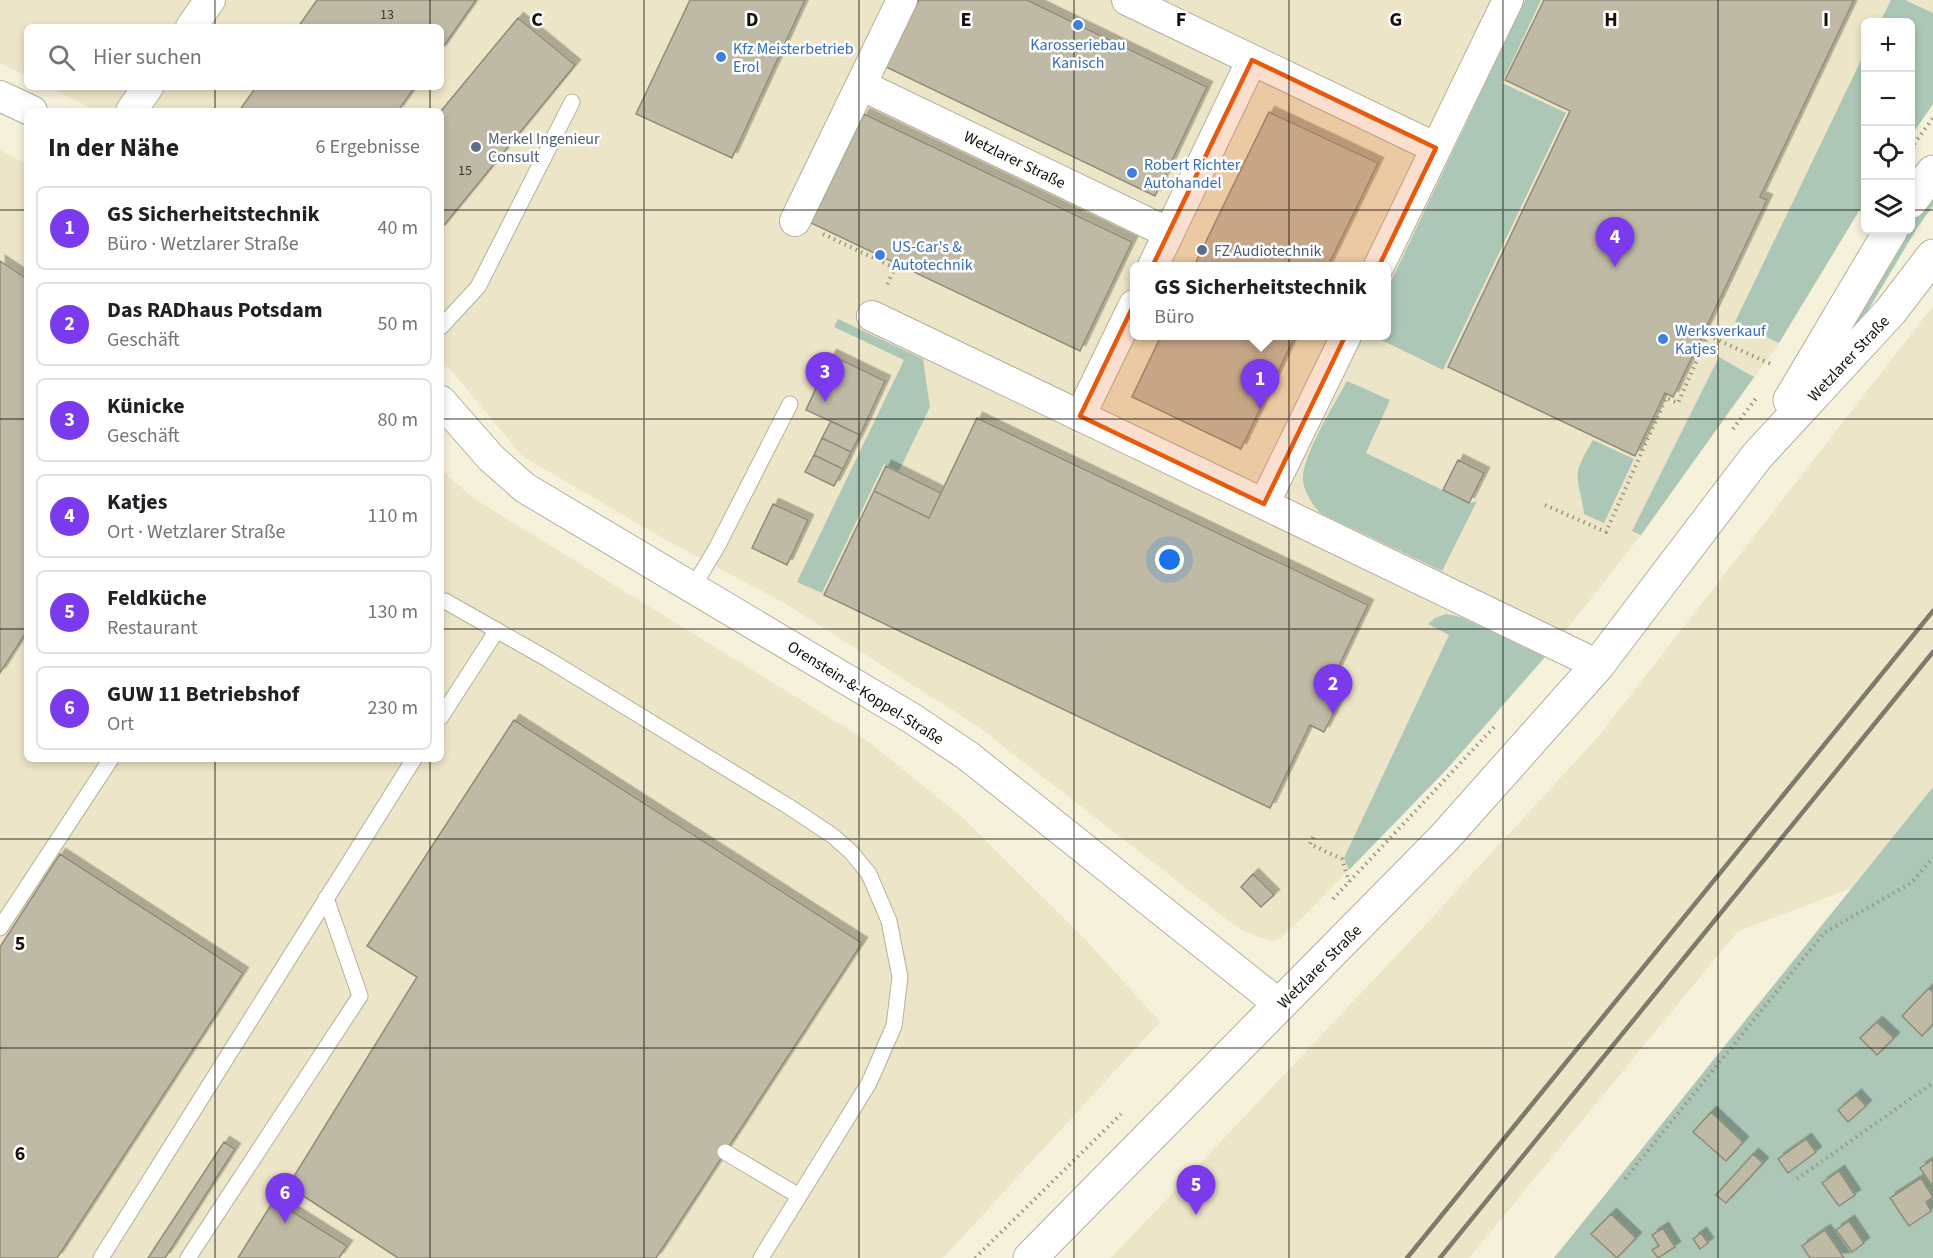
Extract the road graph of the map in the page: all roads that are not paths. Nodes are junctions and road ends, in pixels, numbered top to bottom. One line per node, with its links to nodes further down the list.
1 (210, 0): 5 (street)
2 (902, 0): 7 (street)
3 (1127, 0): 6 (street)
4 (1508, 0): 13 (street)
5 (193, 24)
6 (1252, 60): 13 (street); 17 (street)
7 (861, 85): 16 (street); 17 (street, Wetzlarer Straße)
8 (146, 90): 12 (street)
9 (0, 96): 11 (street)
10 (572, 102): 24 (lane)
11 (26, 108)
12 (133, 108)
13 (1436, 148): 21 (street)
14 (1933, 172): 15 (street)
15 (1915, 197)
16 (795, 221)
17 (1169, 232): 20 (street)
18 (1889, 234): 29 (street, Wetzlarer Straße)
19 (1933, 256): 29 (street, Wetzlarer Straße)
20 (1155, 262)
21 (1381, 262)
22 (1130, 313): 28 (street)
23 (872, 316): 28 (street)
24 (444, 324)
25 (1344, 340): 30 (street)
26 (444, 404): 31 (street, Orenstein-&-Koppel-Straße)
27 (790, 404): 31 (lane)
28 (1080, 416): 30 (street)
29 (1758, 456): 34 (street, Wetzlarer Straße)
30 (1264, 504): 34 (street)
31 (693, 587): 40 (street, Orenstein-&-Koppel-Straße)
32 (444, 601): 33 (lane)
33 (497, 630): 35 (lane); 42 (lane)
34 (1598, 665): 40 (street, Wetzlarer Straße)
35 (444, 712)
36 (109, 762): 39 (lane)
37 (412, 762): 38 (lane)
38 (326, 898): 43 (lane); 44 (lane)
39 (0, 928)
40 (1280, 1005): 46 (street, Wetzlarer Straße)
41 (725, 1152): 42 (lane)
42 (799, 1196): 45 (lane)
43 (101, 1258)
44 (188, 1258)
45 (761, 1258)
46 (1030, 1258)

